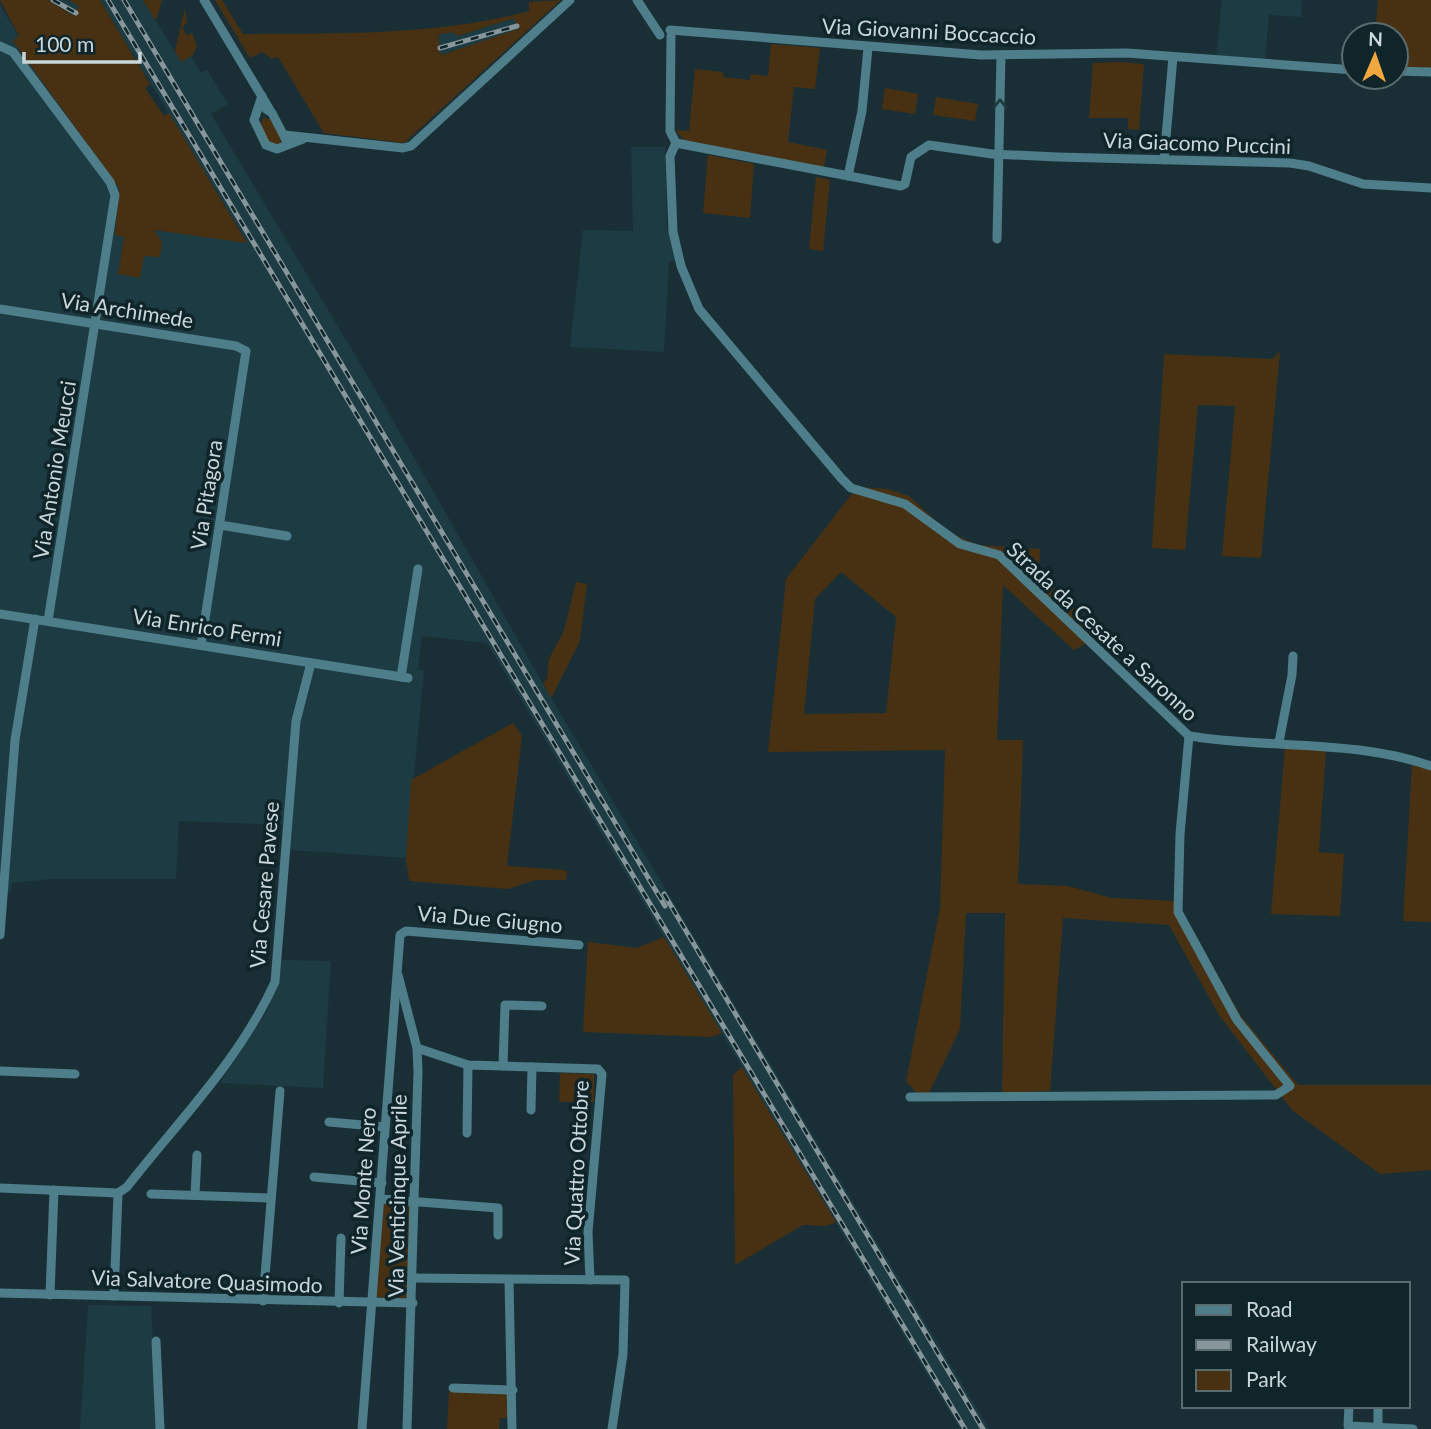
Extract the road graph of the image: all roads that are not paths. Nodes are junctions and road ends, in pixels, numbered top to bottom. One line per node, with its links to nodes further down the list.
1 (204, 0): 12 (street)
2 (570, 0): 16 (street)
3 (637, 0): 4 (street, Strada da Cesate a Saronno)
4 (667, 34): 6 (street, Via Giovanni Boccaccio); 17 (street, Strada da Cesate a Saronno)
5 (0, 46): 25 (street, Via Antonio Meucci)
6 (867, 48): 7 (street, Via Giovanni Boccaccio); 21 (street)
7 (1001, 55): 8 (street, Via Giovanni Boccaccio); 19 (street, one-way to 7)
8 (1173, 57): 9 (street, Via Giovanni Boccaccio); 20 (street)
9 (1340, 69)
10 (1410, 71): 11 (street)
11 (1431, 72)
12 (262, 96): 13 (street); 14 (street)
13 (270, 110): 14 (street); 15 (street)
14 (258, 112): 18 (street)
15 (285, 135): 16 (street); 18 (street)
16 (305, 138): 18 (street)
17 (676, 143): 21 (street); 36 (street, Strada da Cesate a Saronno)
18 (281, 148)
19 (1000, 153): 20 (street, Via Giacomo Puccini); 21 (street, Via Giacomo Puccini); 23 (street)
20 (1164, 160): 22 (street, Via Giacomo Puccini)
21 (848, 176)
22 (1431, 188)
23 (998, 239)
24 (0, 309): 25 (street, Via Archimede)
25 (96, 324): 26 (street, Via Archimede); 32 (street, Via Antonio Meucci)
26 (246, 351): 27 (street, Via Pitagora)
27 (220, 525): 28 (street); 33 (street, Via Pitagora)
28 (287, 536)
29 (418, 569): 35 (street, Via Enrico Fermi)
30 (0, 614): 31 (street, Via Enrico Fermi)
31 (35, 619): 32 (street, Via Enrico Fermi); 39 (street)
32 (48, 621): 33 (street, Via Enrico Fermi)
33 (201, 645): 35 (street, Via Enrico Fermi)
34 (1293, 656): 37 (street)
35 (311, 663): 61 (street, Via Cesare Pavese)
36 (1189, 736): 37 (street); 51 (street, Strada da Cesate a Saronno)
37 (1279, 742): 38 (street)
38 (1431, 766)
39 (0, 935)
40 (400, 935): 41 (street, Via Due Giugno); 42 (street, Via Monte Nero)
41 (579, 945)
42 (395, 966): 44 (street, Via Venticinque Aprile); 54 (street, Via Monte Nero)
43 (541, 1006): 46 (street)
44 (417, 1048): 45 (street); 66 (street, Via Venticinque Aprile)
45 (468, 1065): 46 (street); 55 (street)
46 (503, 1066): 47 (street)
47 (532, 1067): 52 (street); 71 (street, Via Quattro Ottobre)
48 (0, 1071): 49 (street)
49 (75, 1074)
50 (280, 1091): 64 (street)
51 (910, 1097)
52 (530, 1110)
53 (329, 1122): 54 (street)
54 (385, 1127): 58 (street, Via Monte Nero)
55 (467, 1133)
56 (197, 1154): 63 (street)
57 (314, 1177): 58 (street)
58 (382, 1183): 65 (street, Via Monte Nero)
59 (0, 1188): 60 (street)
60 (54, 1190): 61 (street); 73 (street)
61 (118, 1193): 74 (street)
62 (151, 1194): 63 (street)
63 (195, 1195): 64 (street)
64 (271, 1198): 75 (street)
65 (381, 1199): 66 (street); 77 (street, Via Monte Nero)
66 (415, 1201): 67 (street); 69 (street, Via Venticinque Aprile)
67 (498, 1235)
68 (341, 1238): 76 (street)
69 (414, 1278): 70 (street); 78 (street, Via Venticinque Aprile)
70 (509, 1280): 71 (street); 81 (street)
71 (590, 1280): 89 (street)
72 (0, 1293): 73 (street, Via Salvatore Quasimodo)
73 (50, 1294): 74 (street, Via Salvatore Quasimodo)
74 (114, 1296): 75 (street, Via Salvatore Quasimodo)
75 (263, 1301): 76 (street, Via Salvatore Quasimodo)
76 (339, 1303): 77 (street, Via Salvatore Quasimodo)
77 (373, 1303): 78 (street, Via Salvatore Quasimodo); 86 (street, Via Monte Nero)
78 (413, 1303): 87 (street, Via Venticinque Aprile)
79 (156, 1340): 85 (street)
80 (453, 1388): 81 (street)
81 (513, 1390): 88 (street)
82 (1349, 1408): 84 (street)
83 (1378, 1408): 84 (street)
84 (1378, 1427): 90 (street)
85 (160, 1429)
86 (362, 1429)
87 (407, 1429)
88 (512, 1429)
89 (612, 1429)
90 (1413, 1429)

